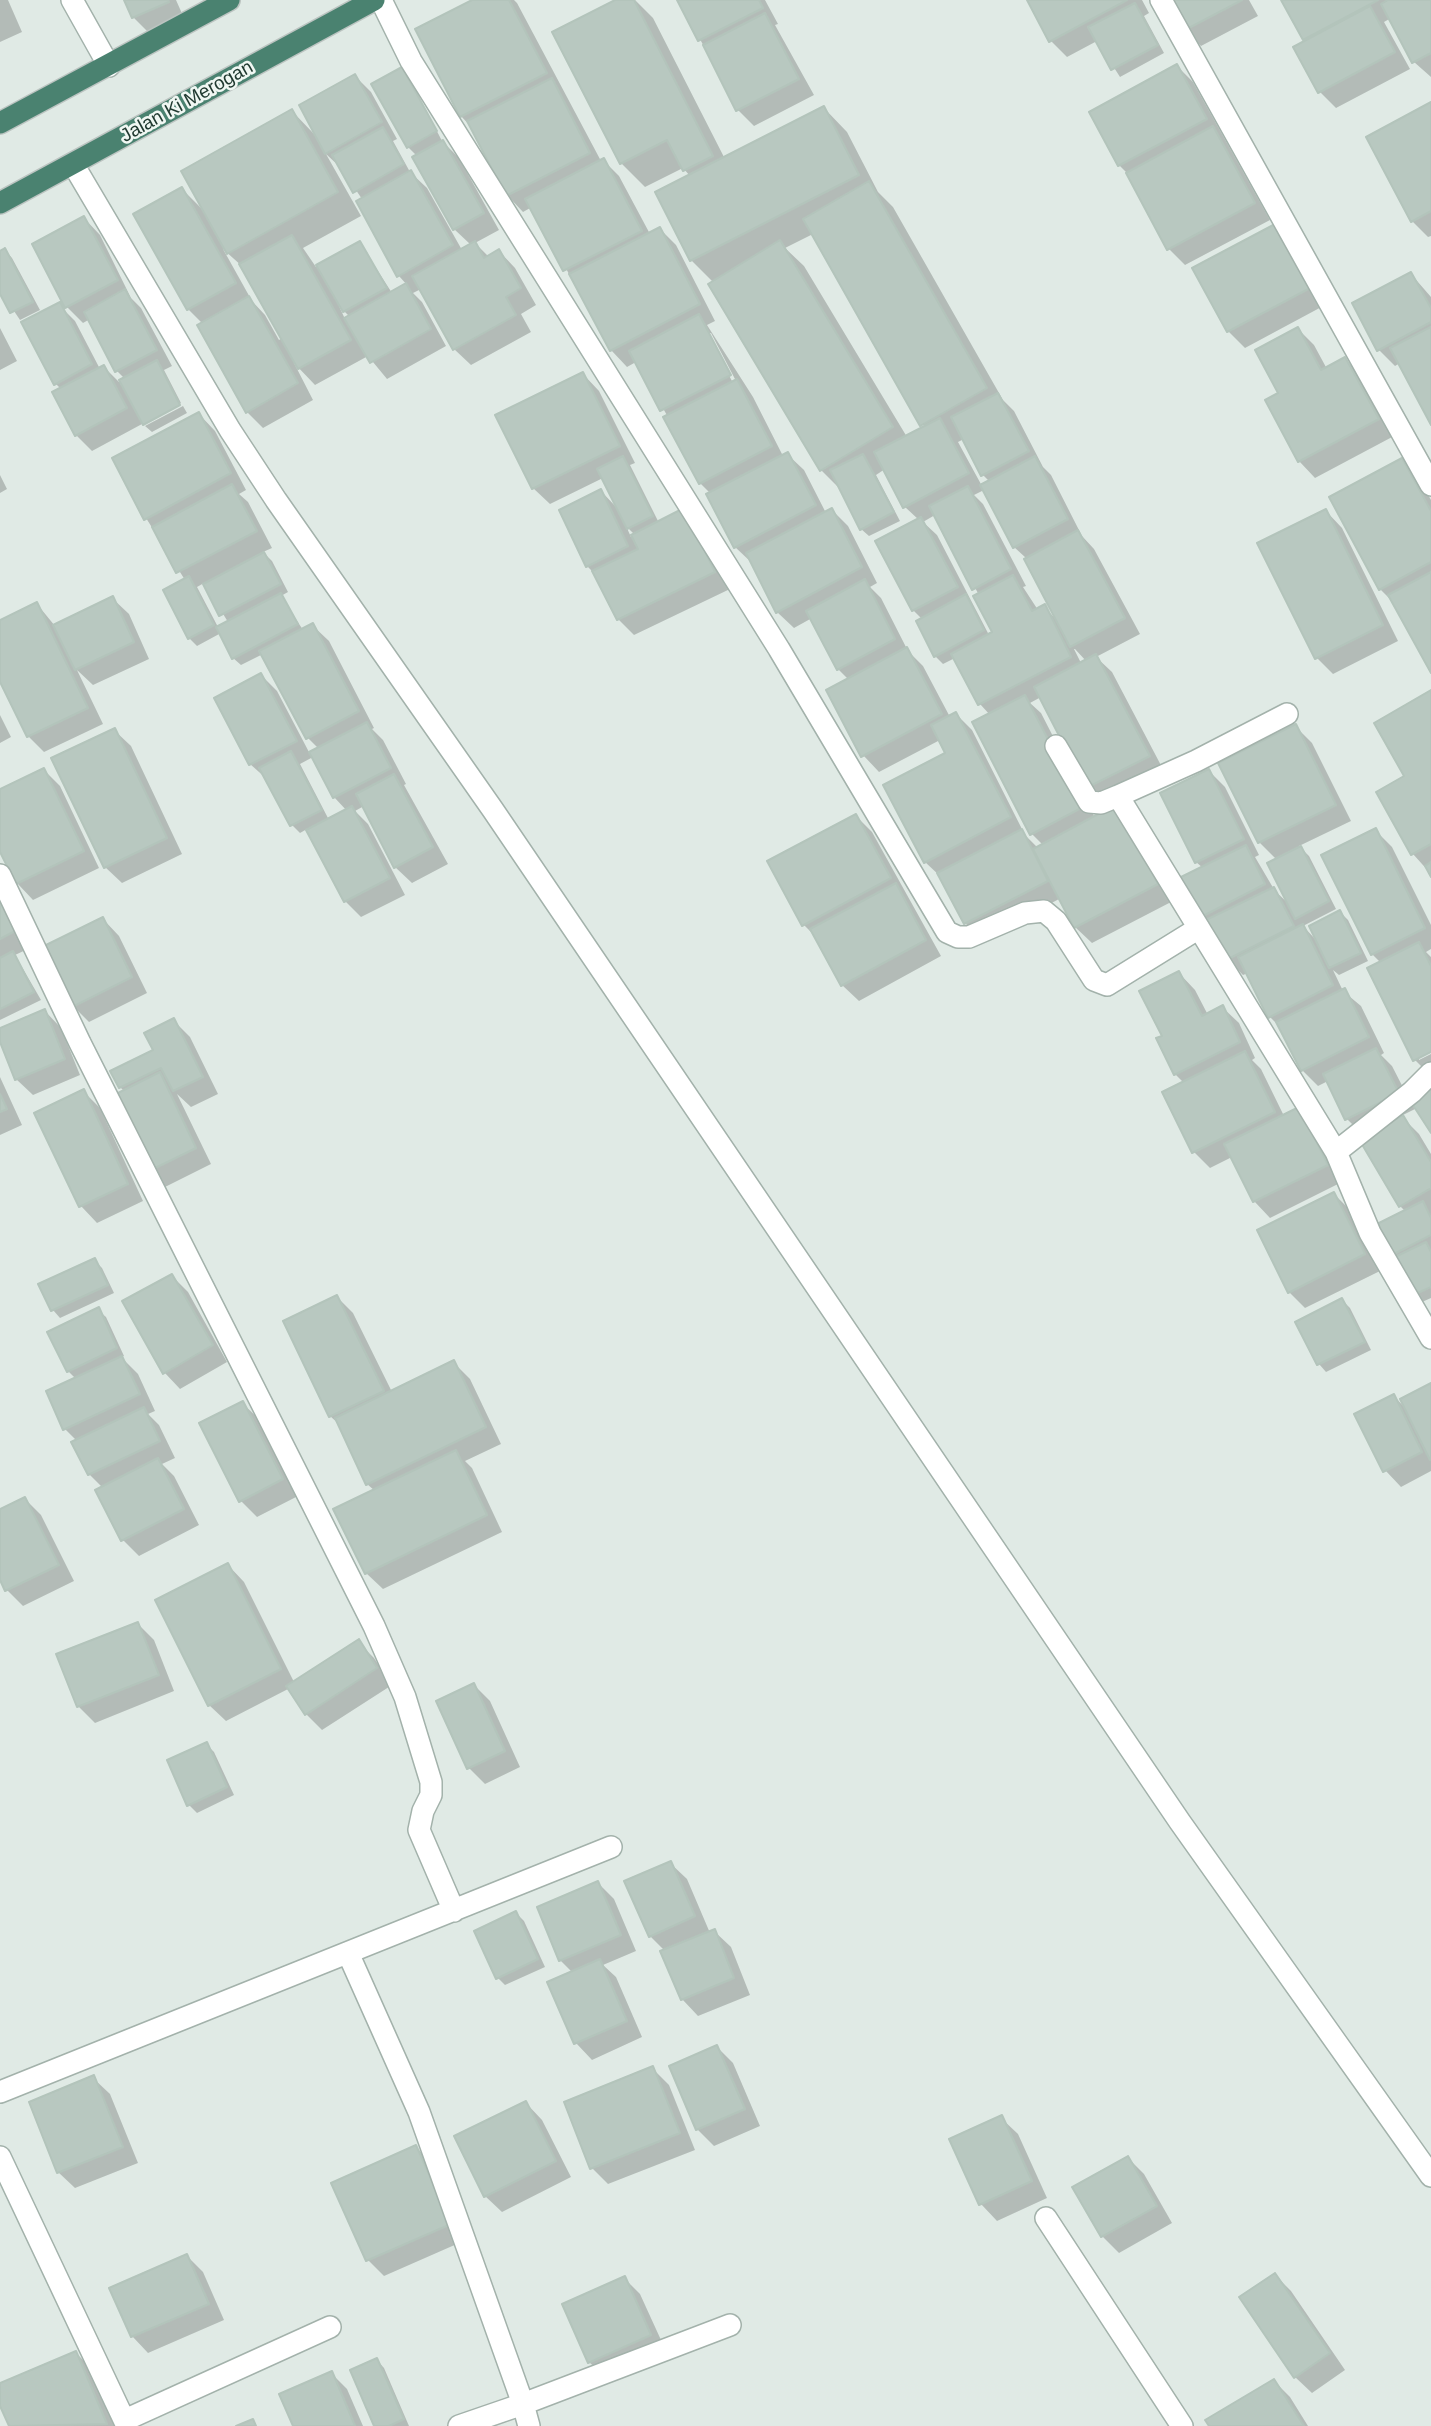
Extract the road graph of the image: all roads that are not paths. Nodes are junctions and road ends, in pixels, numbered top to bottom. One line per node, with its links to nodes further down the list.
1 (72, 0): 6 (street)
2 (229, 0): 6 (highway)
3 (374, 0): 8 (highway, Jalan Ki Merogan)
4 (381, 0): 15 (street)
5 (1161, 0): 10 (street)
6 (109, 66): 7 (highway)
7 (0, 123)
8 (73, 164): 9 (highway, Jalan Ki Merogan); 24 (street)
9 (0, 203)
10 (1431, 485)
11 (1287, 714): 13 (street)
12 (1056, 746): 13 (street)
13 (1118, 796): 15 (street)
14 (0, 875): 20 (street)
15 (1199, 928): 17 (street)
16 (1431, 1073): 17 (street)
17 (1336, 1152): 18 (street)
18 (1431, 1338)
19 (611, 1847): 20 (street)
20 (454, 1911): 21 (street)
21 (348, 1953): 22 (street); 28 (street)
22 (0, 2092)
23 (0, 2157): 29 (street)
24 (1431, 2176)
25 (1046, 2218): 32 (street)
26 (730, 2325): 28 (street)
27 (330, 2327): 29 (street)
28 (523, 2403): 30 (street); 31 (street)
29 (126, 2423)
30 (459, 2426)
31 (529, 2426)
32 (1182, 2426)

